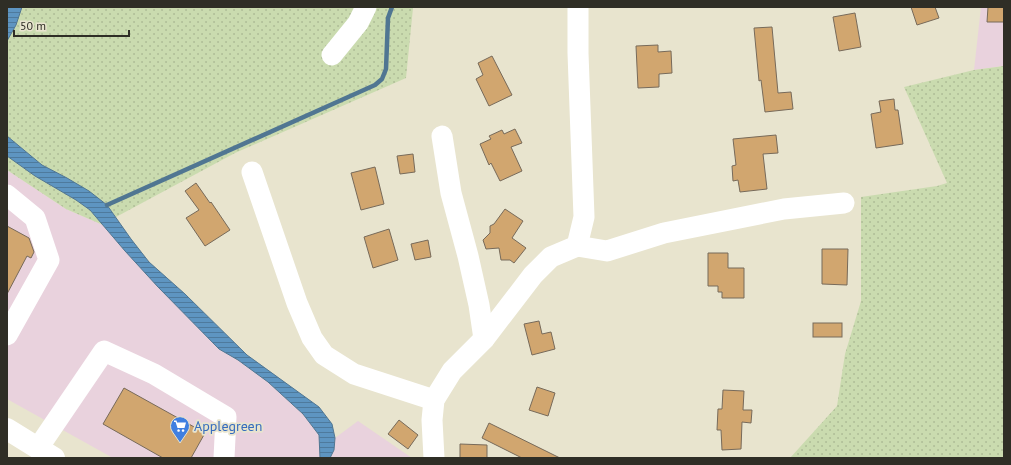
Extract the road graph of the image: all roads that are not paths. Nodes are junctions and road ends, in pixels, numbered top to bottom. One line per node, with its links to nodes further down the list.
1 (366, 7): 3 (street)
2 (578, 7): 8 (street)
3 (332, 55)
4 (442, 136): 10 (street)
5 (252, 172): 11 (street)
6 (7, 195): 9 (street)
7 (844, 203): 8 (street)
8 (576, 246): 10 (street)
9 (7, 335)
10 (484, 339): 11 (street)
11 (434, 400): 15 (street)
12 (7, 429): 13 (main road)
13 (46, 453): 14 (street)
14 (224, 458)
15 (434, 458)

